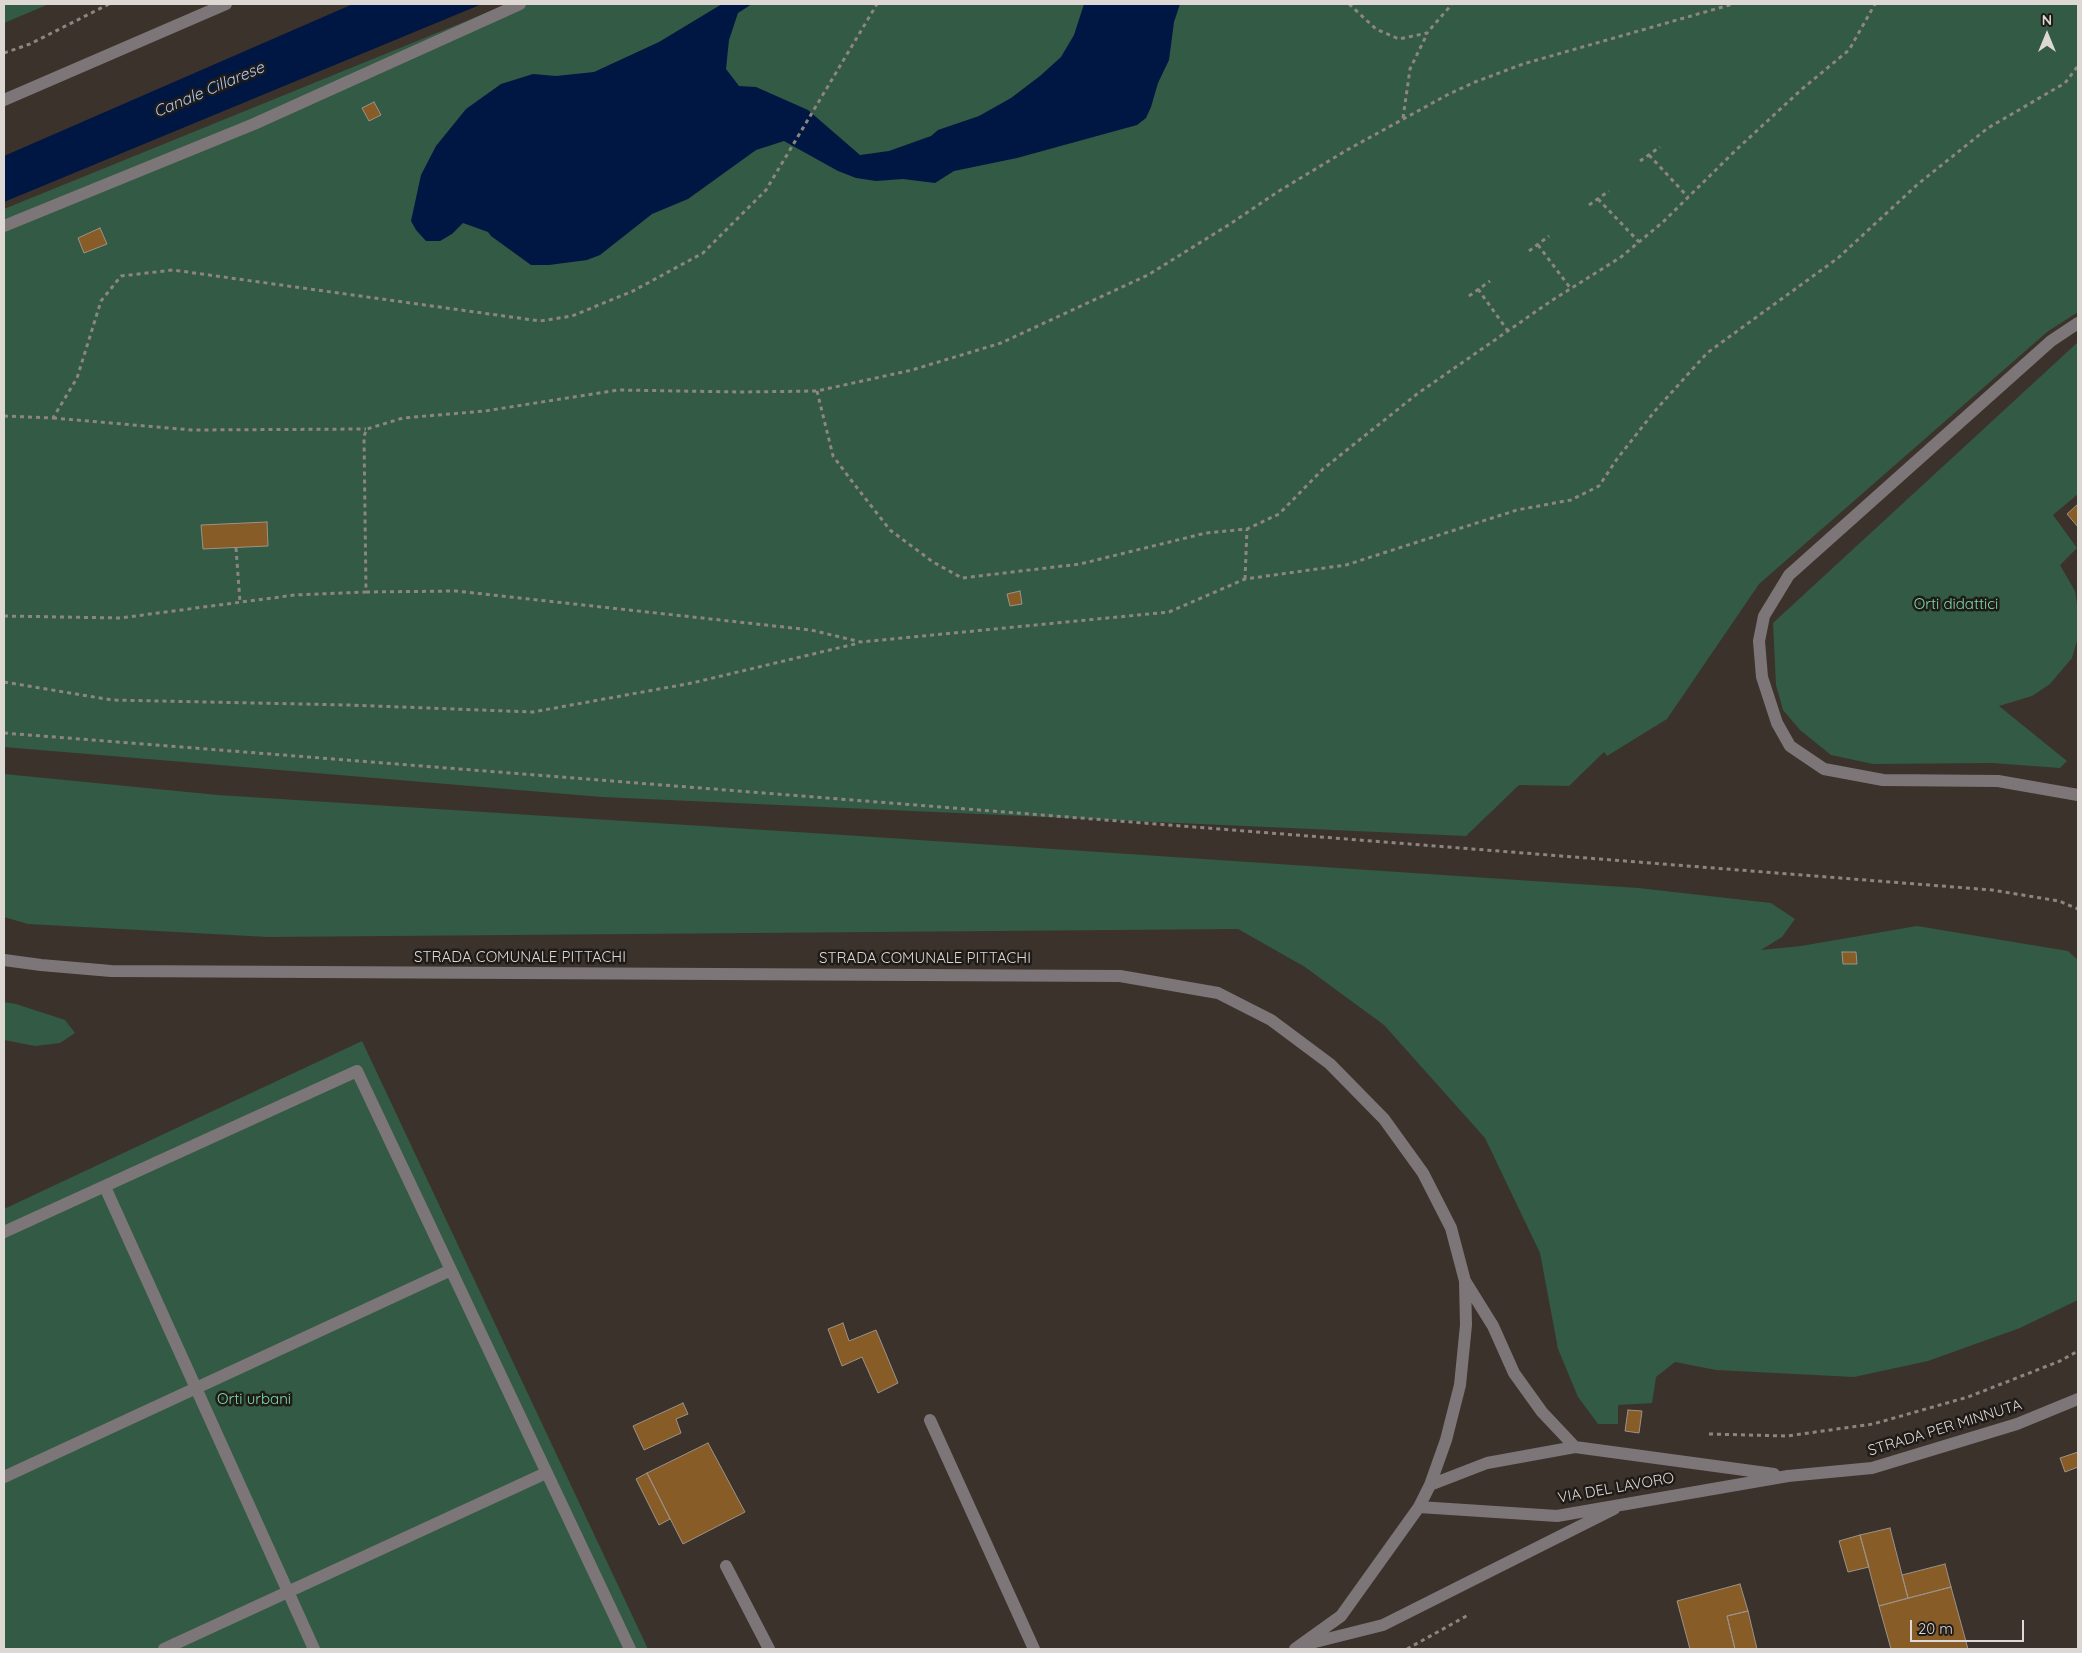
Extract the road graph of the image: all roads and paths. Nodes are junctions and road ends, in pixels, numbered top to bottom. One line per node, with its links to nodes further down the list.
1 (109, 4): 10 (path)
2 (226, 4): 12 (street)
3 (520, 4): 21 (street)
4 (877, 4): 34 (path)
5 (1349, 4): 9 (path)
6 (1452, 4): 9 (path)
7 (1733, 4): 13 (path)
8 (1875, 4): 18 (path)
9 (1427, 34): 13 (path)
10 (4, 53)
11 (2078, 66): 38 (path)
12 (4, 100)
13 (1402, 118): 32 (path)
14 (1660, 147): 15 (path)
15 (1649, 155): 16 (path); 18 (path)
16 (1640, 161)
17 (1609, 191): 19 (path)
18 (1688, 197): 23 (path)
19 (1598, 199): 20 (path); 23 (path)
20 (1589, 206)
21 (4, 226)
22 (1549, 236): 24 (path)
23 (1639, 242): 28 (path)
24 (1538, 244): 25 (path); 28 (path)
25 (1529, 251)
26 (1490, 281): 27 (path)
27 (1478, 289): 29 (path); 31 (path)
28 (1570, 289): 31 (path)
29 (1469, 296)
30 (2078, 323): 45 (street)
31 (1508, 331): 36 (path)
32 (817, 391): 35 (path); 36 (path)
33 (4, 416): 34 (path)
34 (53, 418): 35 (path)
35 (367, 429): 39 (path)
36 (1248, 529): 38 (path)
37 (236, 548): 40 (path)
38 (1245, 578): 42 (path)
39 (366, 592): 40 (path); 42 (path)
40 (240, 602): 41 (path)
41 (4, 616)
42 (860, 642): 43 (path)
43 (4, 682)
44 (4, 733): 46 (path)
45 (2078, 795)
46 (2078, 909)
47 (4, 960): 51 (street, STRADA COMUNALE PITTACHI)
48 (105, 1187): 49 (street); 50 (street); 53 (street)
49 (4, 1232)
50 (450, 1270): 53 (street); 58 (street)
51 (1465, 1281): 57 (street); 61 (street, STRADA COMUNALE PITTACHI)
52 (2078, 1351): 56 (path)
53 (196, 1388): 60 (street); 65 (street)
54 (2078, 1399): 59 (street, STRADA PER MINNUTA)
55 (930, 1420): 71 (street)
56 (1709, 1434)
57 (1575, 1447): 59 (street); 61 (street)
58 (546, 1473): 65 (street); 69 (street)
59 (1788, 1476): 62 (street, VIA DEL LAVORO)
60 (4, 1477)
61 (1430, 1485): 63 (street, STRADA COMUNALE PITTACHI)
62 (1629, 1502): 63 (street, VIA DEL LAVORO); 66 (street)
63 (1419, 1507): 66 (street)
64 (726, 1566): 70 (street)
65 (288, 1592): 67 (street); 68 (street)
66 (1297, 1648)
67 (164, 1649)
68 (314, 1649)
69 (630, 1649)
70 (769, 1649)
71 (1034, 1649)

